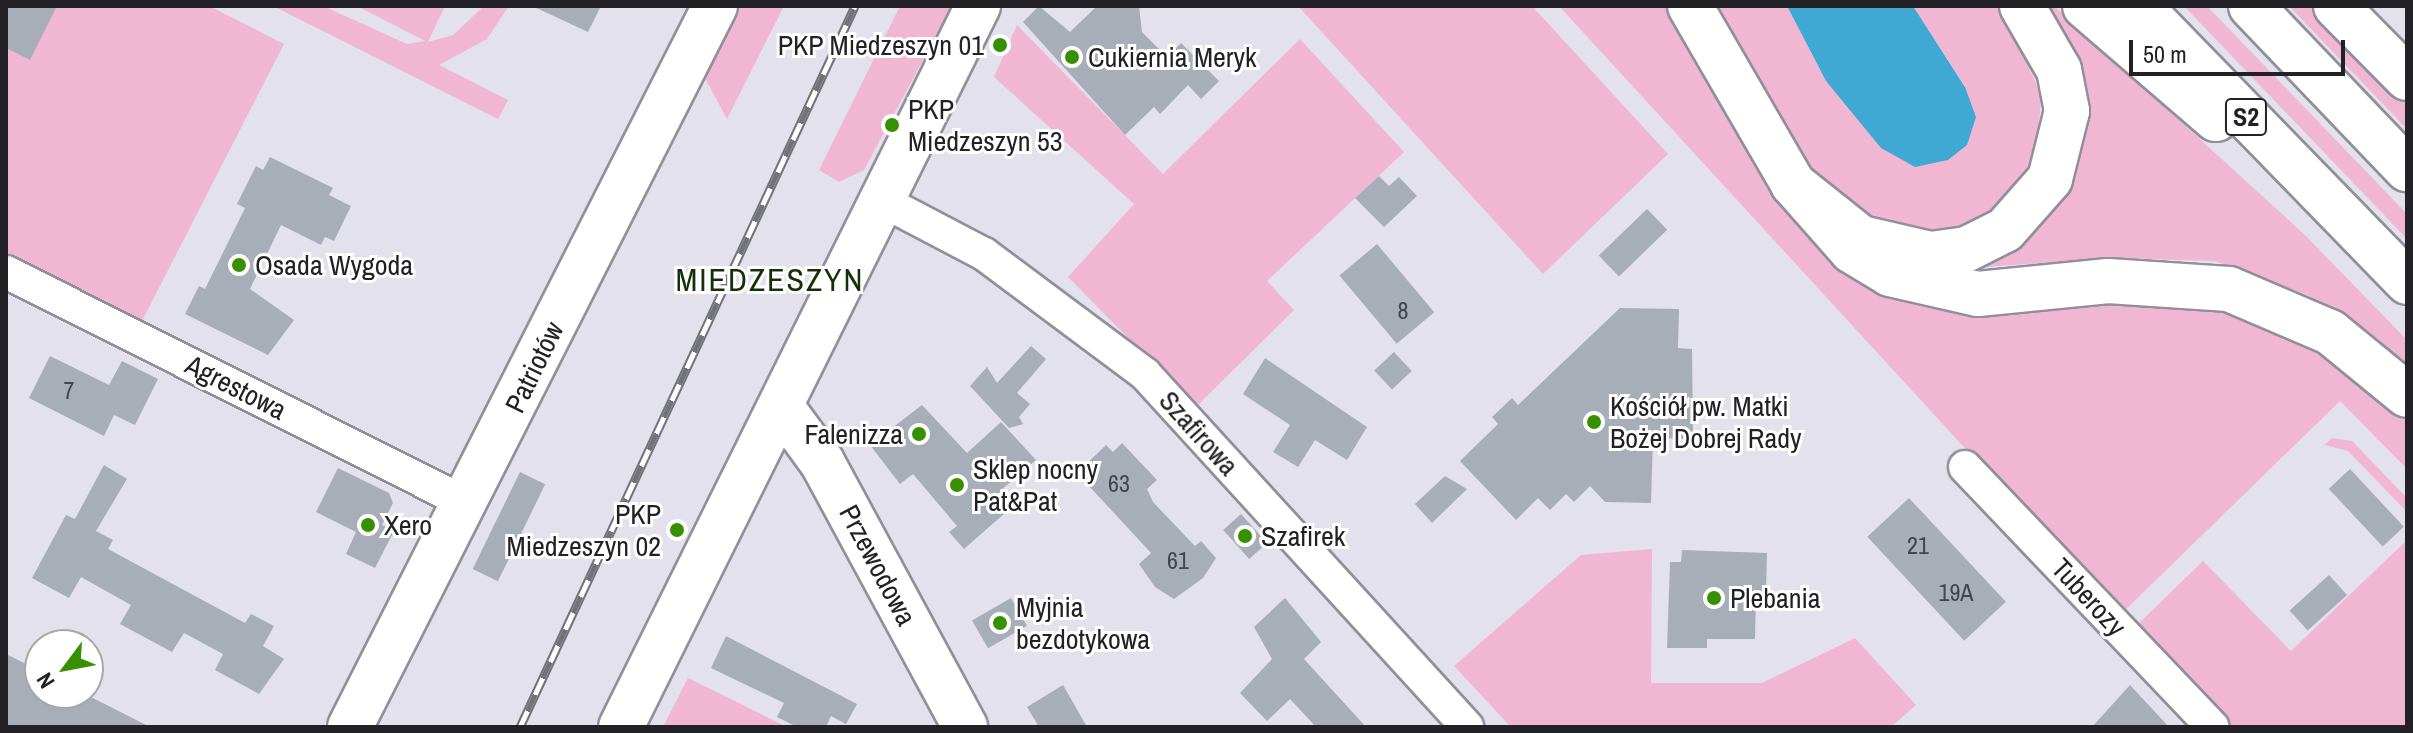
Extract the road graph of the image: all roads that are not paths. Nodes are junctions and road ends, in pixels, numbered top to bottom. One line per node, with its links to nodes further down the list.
1 (978, 6): 12 (main road)
2 (1690, 6): 11 (main road)
3 (2022, 6): 11 (main road)
4 (2085, 6): 13 (main road)
5 (2139, 6): 13 (main road, S2)
6 (2251, 6): 10 (main road)
7 (2336, 6): 9 (main road)
8 (707, 9): 19 (main road, Patriotów)
9 (2407, 78)
10 (2407, 169)
11 (1793, 184): 16 (main road)
12 (881, 200): 17 (main road); 25 (street, Szafirowa)
13 (2354, 227): 15 (main road, S2)
14 (6, 272): 19 (street, Agrestowa)
15 (2407, 282)
16 (2407, 395)
17 (783, 409): 20 (main road); 24 (main road, Przewodowa)
18 (1965, 467): 26 (street, Tuberozy)
19 (466, 503): 21 (main road, Patriotów)
20 (645, 685): 22 (main road); 23 (main road)
21 (350, 727)
22 (621, 727)
23 (631, 727)
24 (965, 727)
25 (1467, 727)
26 (2213, 727)

